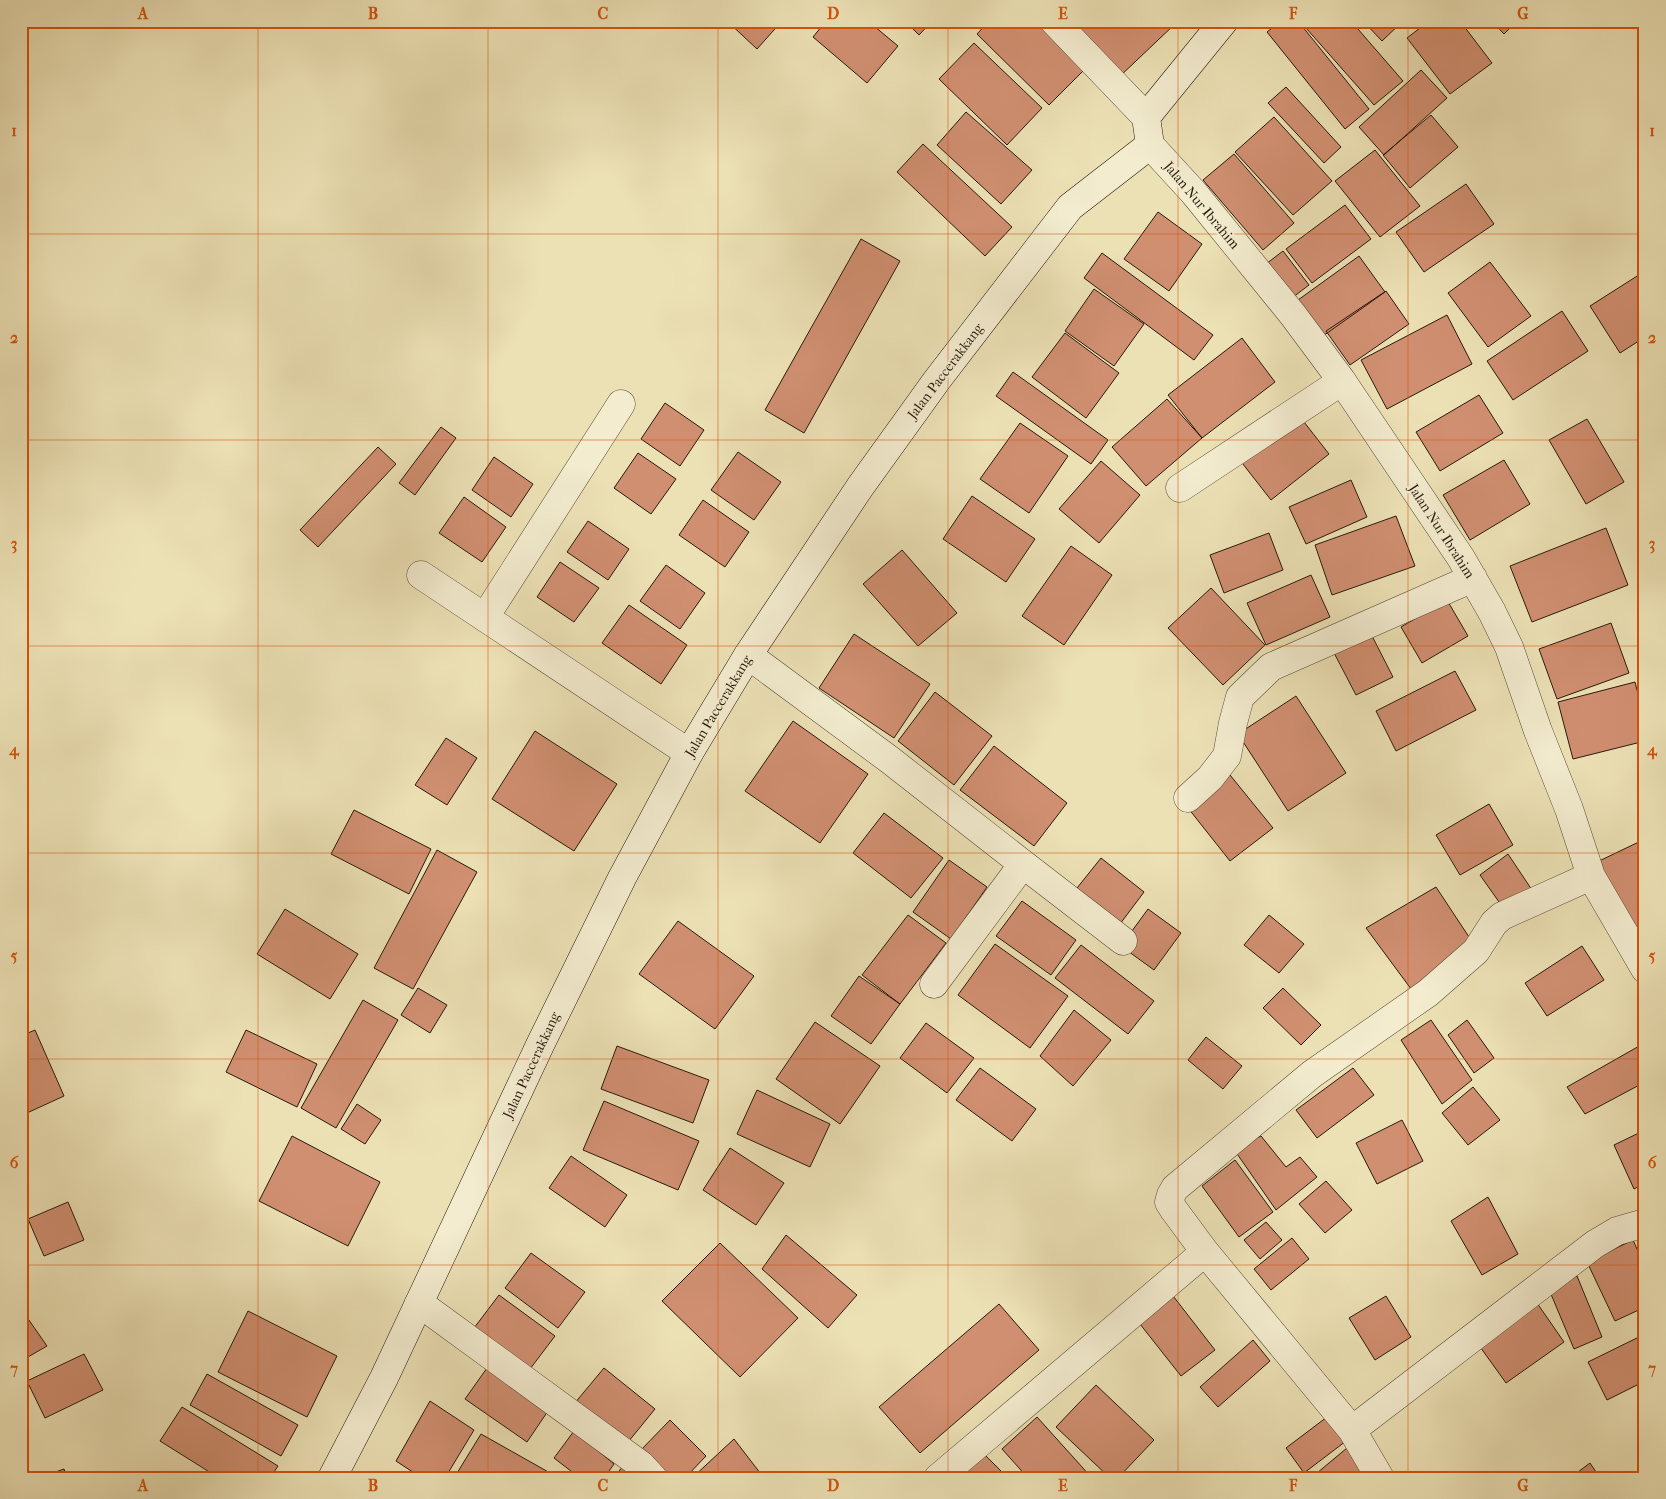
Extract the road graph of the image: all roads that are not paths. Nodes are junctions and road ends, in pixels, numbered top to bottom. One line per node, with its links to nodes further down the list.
1 (1054, 21): 3 (street)
2 (1224, 21): 3 (street)
3 (1146, 117): 4 (street)
4 (1150, 145): 5 (street, Jalan Nur Ibrahim); 11 (street, Jalan Paccerakkang)
5 (1342, 381): 7 (street); 9 (street, Jalan Nur Ibrahim)
6 (621, 404): 10 (street)
7 (1180, 488)
8 (421, 575): 10 (street)
9 (1473, 578): 13 (street); 15 (street, Jalan Nur Ibrahim)
10 (485, 618): 12 (street)
11 (748, 655): 12 (street, Jalan Paccerakkang); 14 (street)
12 (689, 753): 21 (street, Jalan Paccerakkang)
13 (1188, 798)
14 (1023, 864): 16 (street); 18 (street)
15 (1591, 876): 17 (street, Jalan Nur Ibrahim); 20 (street)
16 (1123, 941)
17 (1645, 969)
18 (934, 984)
19 (1645, 1223): 22 (street)
20 (1205, 1252): 22 (street); 25 (street)
21 (418, 1303): 23 (street, Jalan Paccerakkang); 24 (street)
22 (1352, 1430): 26 (street)
23 (332, 1478)
24 (653, 1478)
25 (938, 1478)
26 (1380, 1478)

